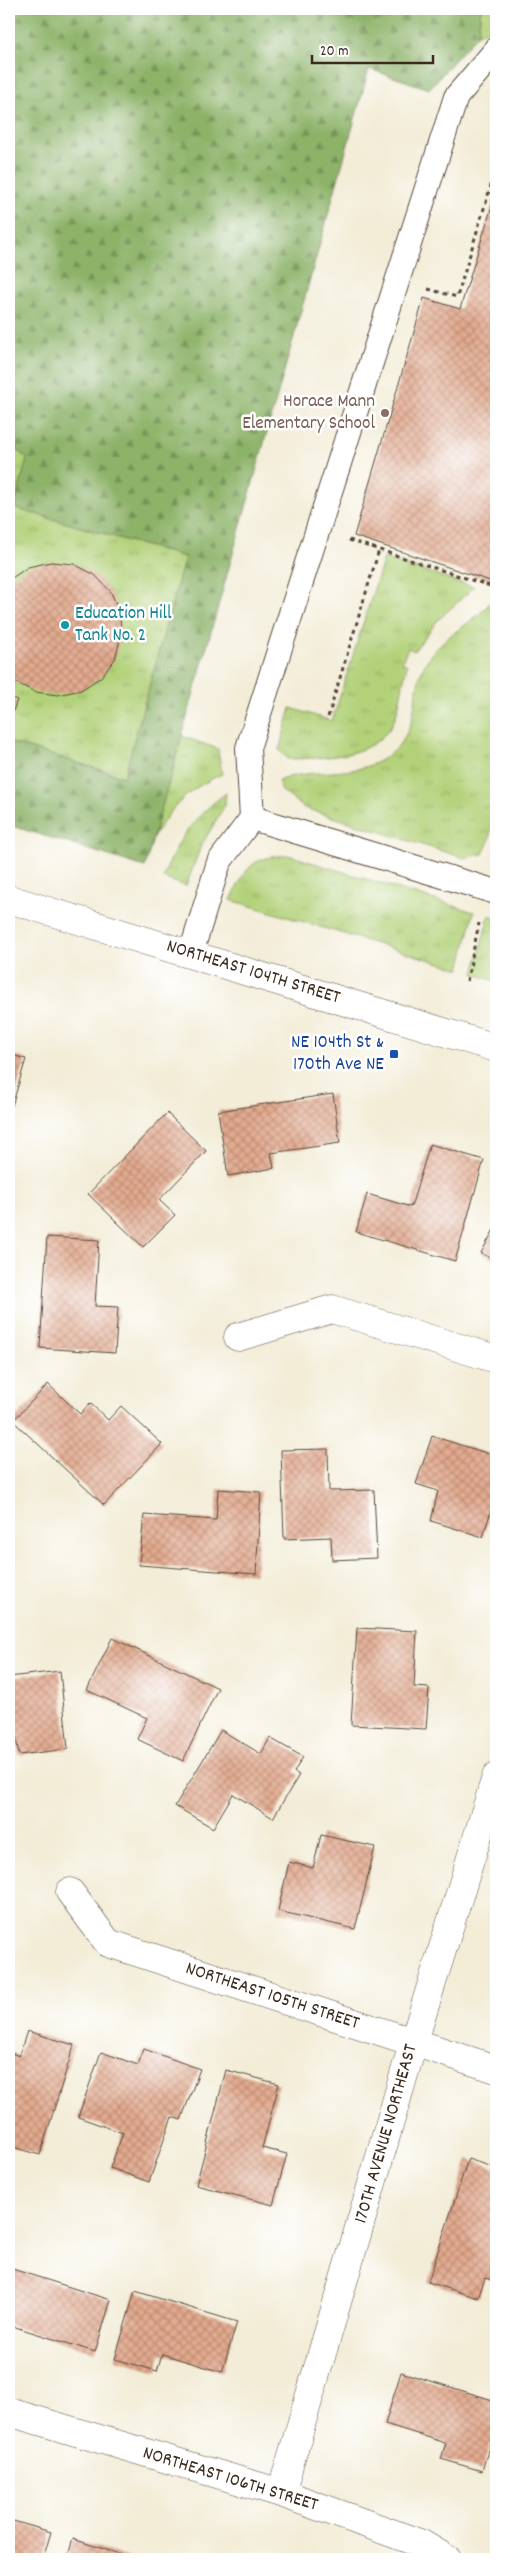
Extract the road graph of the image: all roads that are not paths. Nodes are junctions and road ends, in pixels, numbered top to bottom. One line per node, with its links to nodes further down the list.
1 (496, 50): 2 (lane)
2 (252, 818): 3 (lane); 5 (lane)
3 (496, 892)
4 (9, 899): 5 (street, NORTHEAST 104TH STREET)
5 (191, 954): 6 (street, NORTHEAST 104TH STREET)
6 (496, 1048)
7 (238, 1337): 8 (street)
8 (496, 1359)
9 (496, 1777): 11 (street, 170TH AVENUE NORTHEAST)
10 (70, 1892): 11 (street, NORTHEAST 105TH STREET)
11 (413, 2044): 12 (street, NORTHEAST 105TH STREET); 14 (street, 170TH AVENUE NORTHEAST)
12 (496, 2069)
13 (9, 2412): 14 (street, NORTHEAST 106TH STREET)
14 (281, 2493): 15 (street, NORTHEAST 106TH STREET)
15 (447, 2559)

